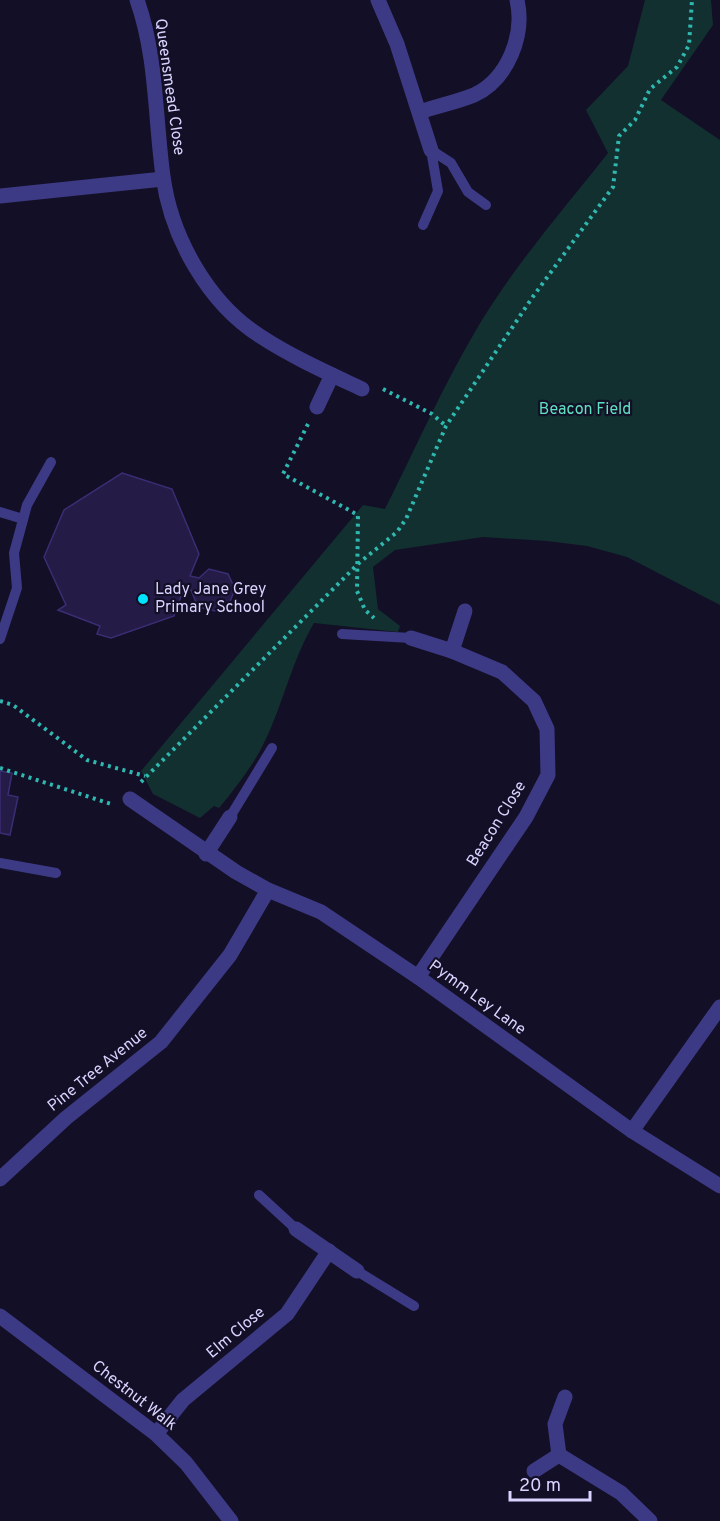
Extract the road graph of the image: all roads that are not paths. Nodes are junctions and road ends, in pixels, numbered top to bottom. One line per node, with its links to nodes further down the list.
1 (137, 0): 6 (street, Queensmead Close)
2 (378, 0): 4 (street)
3 (517, 0): 4 (street)
4 (420, 112): 5 (street)
5 (430, 150): 8 (lane); 9 (lane)
6 (163, 179): 7 (street, Queensmead Close); 10 (street, Queensmead Close)
7 (0, 196)
8 (486, 205)
9 (423, 225)
10 (332, 375): 11 (street, Queensmead Close); 12 (street)
11 (362, 389)
12 (317, 407)
13 (51, 462): 15 (lane)
14 (0, 512): 15 (lane)
15 (23, 519): 19 (lane)
16 (465, 611): 20 (street)
17 (342, 634): 18 (lane)
18 (411, 638): 20 (street, Beacon Close)
19 (0, 639)
20 (452, 651): 28 (street, Beacon Close)
21 (272, 748): 23 (lane)
22 (130, 799): 24 (street, Pymm Ley Lane)
23 (230, 817): 24 (street)
24 (206, 854): 27 (street, Pymm Ley Lane)
25 (0, 863): 26 (lane)
26 (56, 873)
27 (268, 890): 28 (street, Pymm Ley Lane); 31 (street, Pine Tree Avenue)
28 (418, 977): 30 (street, Pymm Ley Lane)
29 (720, 1007): 30 (street)
30 (632, 1131): 32 (street, Pymm Ley Lane)
31 (0, 1179)
32 (720, 1185)
33 (259, 1195): 34 (lane)
34 (296, 1229): 35 (street)
35 (329, 1251): 36 (street); 40 (street, Elm Close)
36 (357, 1271): 37 (lane)
37 (414, 1306)
38 (0, 1316): 40 (street, Chestnut Walk)
39 (565, 1398): 41 (street)
40 (156, 1434): 43 (street, Chestnut Walk)
41 (559, 1455): 42 (street); 44 (street)
42 (534, 1471)
43 (227, 1520)
44 (650, 1521)

